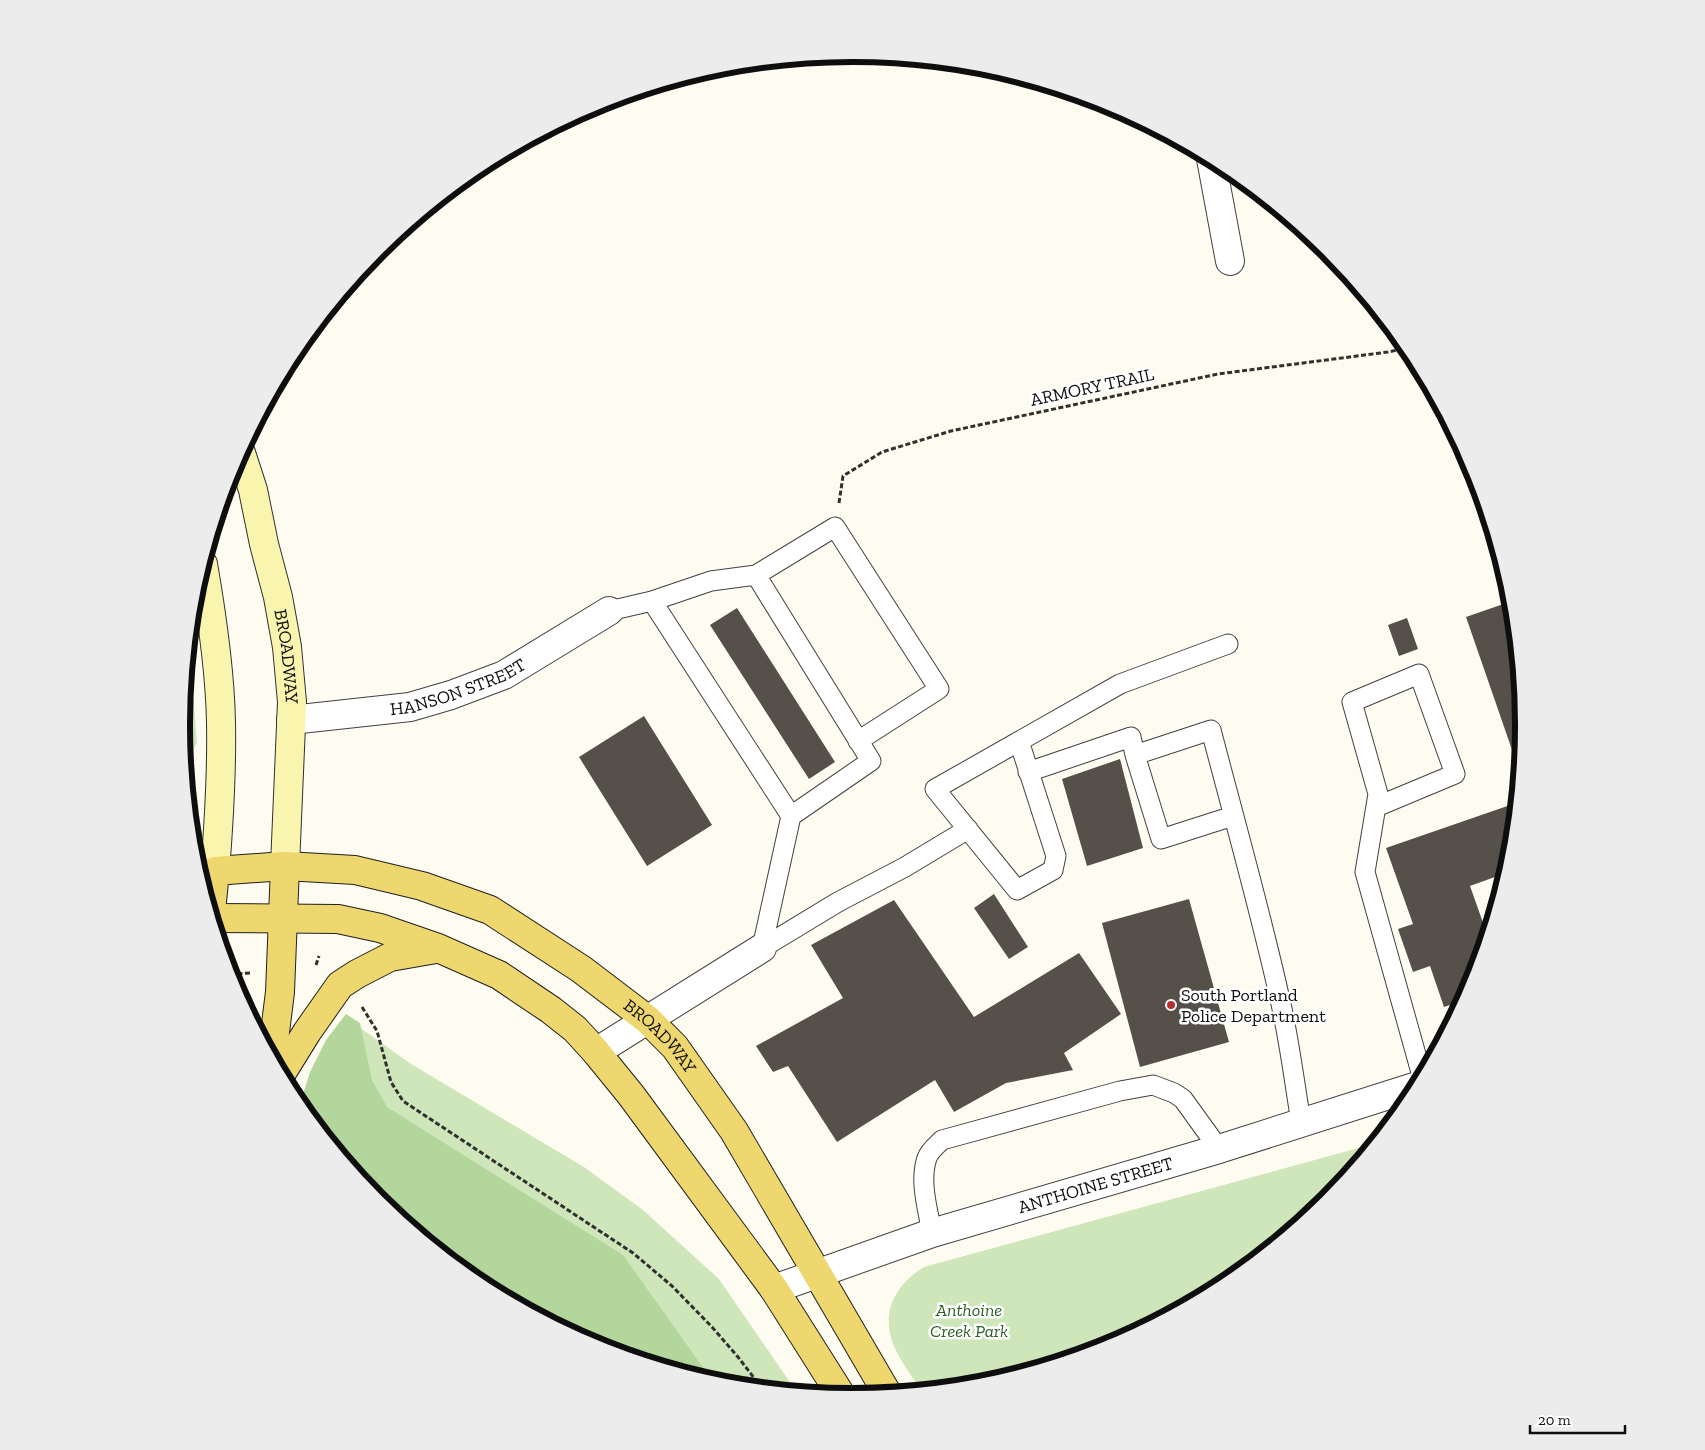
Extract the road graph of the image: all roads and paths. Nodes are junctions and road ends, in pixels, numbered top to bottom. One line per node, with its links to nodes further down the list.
1 (1213, 169): 2 (street)
2 (1230, 261)
3 (1398, 350): 5 (path, ARMORY TRAIL)
4 (244, 462): 11 (main road, BROADWAY)
5 (835, 527): 6 (lane); 12 (lane)
6 (756, 575): 8 (lane); 12 (lane)
7 (206, 582): 21 (main road)
8 (652, 601): 9 (lane); 17 (lane)
9 (609, 611): 11 (street, HANSON STREET)
10 (1228, 644): 13 (lane)
11 (291, 720): 20 (main road, BROADWAY)
12 (858, 740): 17 (lane)
13 (1019, 741): 15 (lane); 19 (lane)
14 (1135, 755): 15 (lane); 18 (lane); 18 (lane)
15 (1028, 772): 19 (lane)
16 (1376, 807): 16 (lane); 31 (lane)
17 (791, 816): 25 (lane)
18 (1233, 816): 33 (lane)
19 (968, 829): 25 (lane)
20 (285, 866): 21 (main road); 23 (main road, BROADWAY); 27 (main road, BROADWAY)
21 (207, 870)
22 (219, 918): 23 (main road)
23 (284, 918): 24 (main road); 28 (main road, BROADWAY)
24 (438, 948): 29 (main road); 30 (main road)
25 (762, 948): 27 (street)
26 (357, 999): 38 (path)
27 (648, 1020): 29 (street); 36 (main road, BROADWAY)
28 (274, 1046)
29 (596, 1052): 37 (main road)
30 (286, 1067)
31 (1419, 1067)
32 (1405, 1090): 33 (street, ANTHOINE STREET)
33 (1301, 1122): 34 (street, ANTHOINE STREET)
34 (1219, 1149): 35 (street, ANTHOINE STREET); 35 (lane)
35 (932, 1233): 36 (street, ANTHOINE STREET)
36 (818, 1274): 37 (street, ANTHOINE STREET); 40 (main road, BROADWAY)
37 (774, 1289): 39 (main road)
38 (756, 1380)
39 (836, 1387)
40 (883, 1387)

